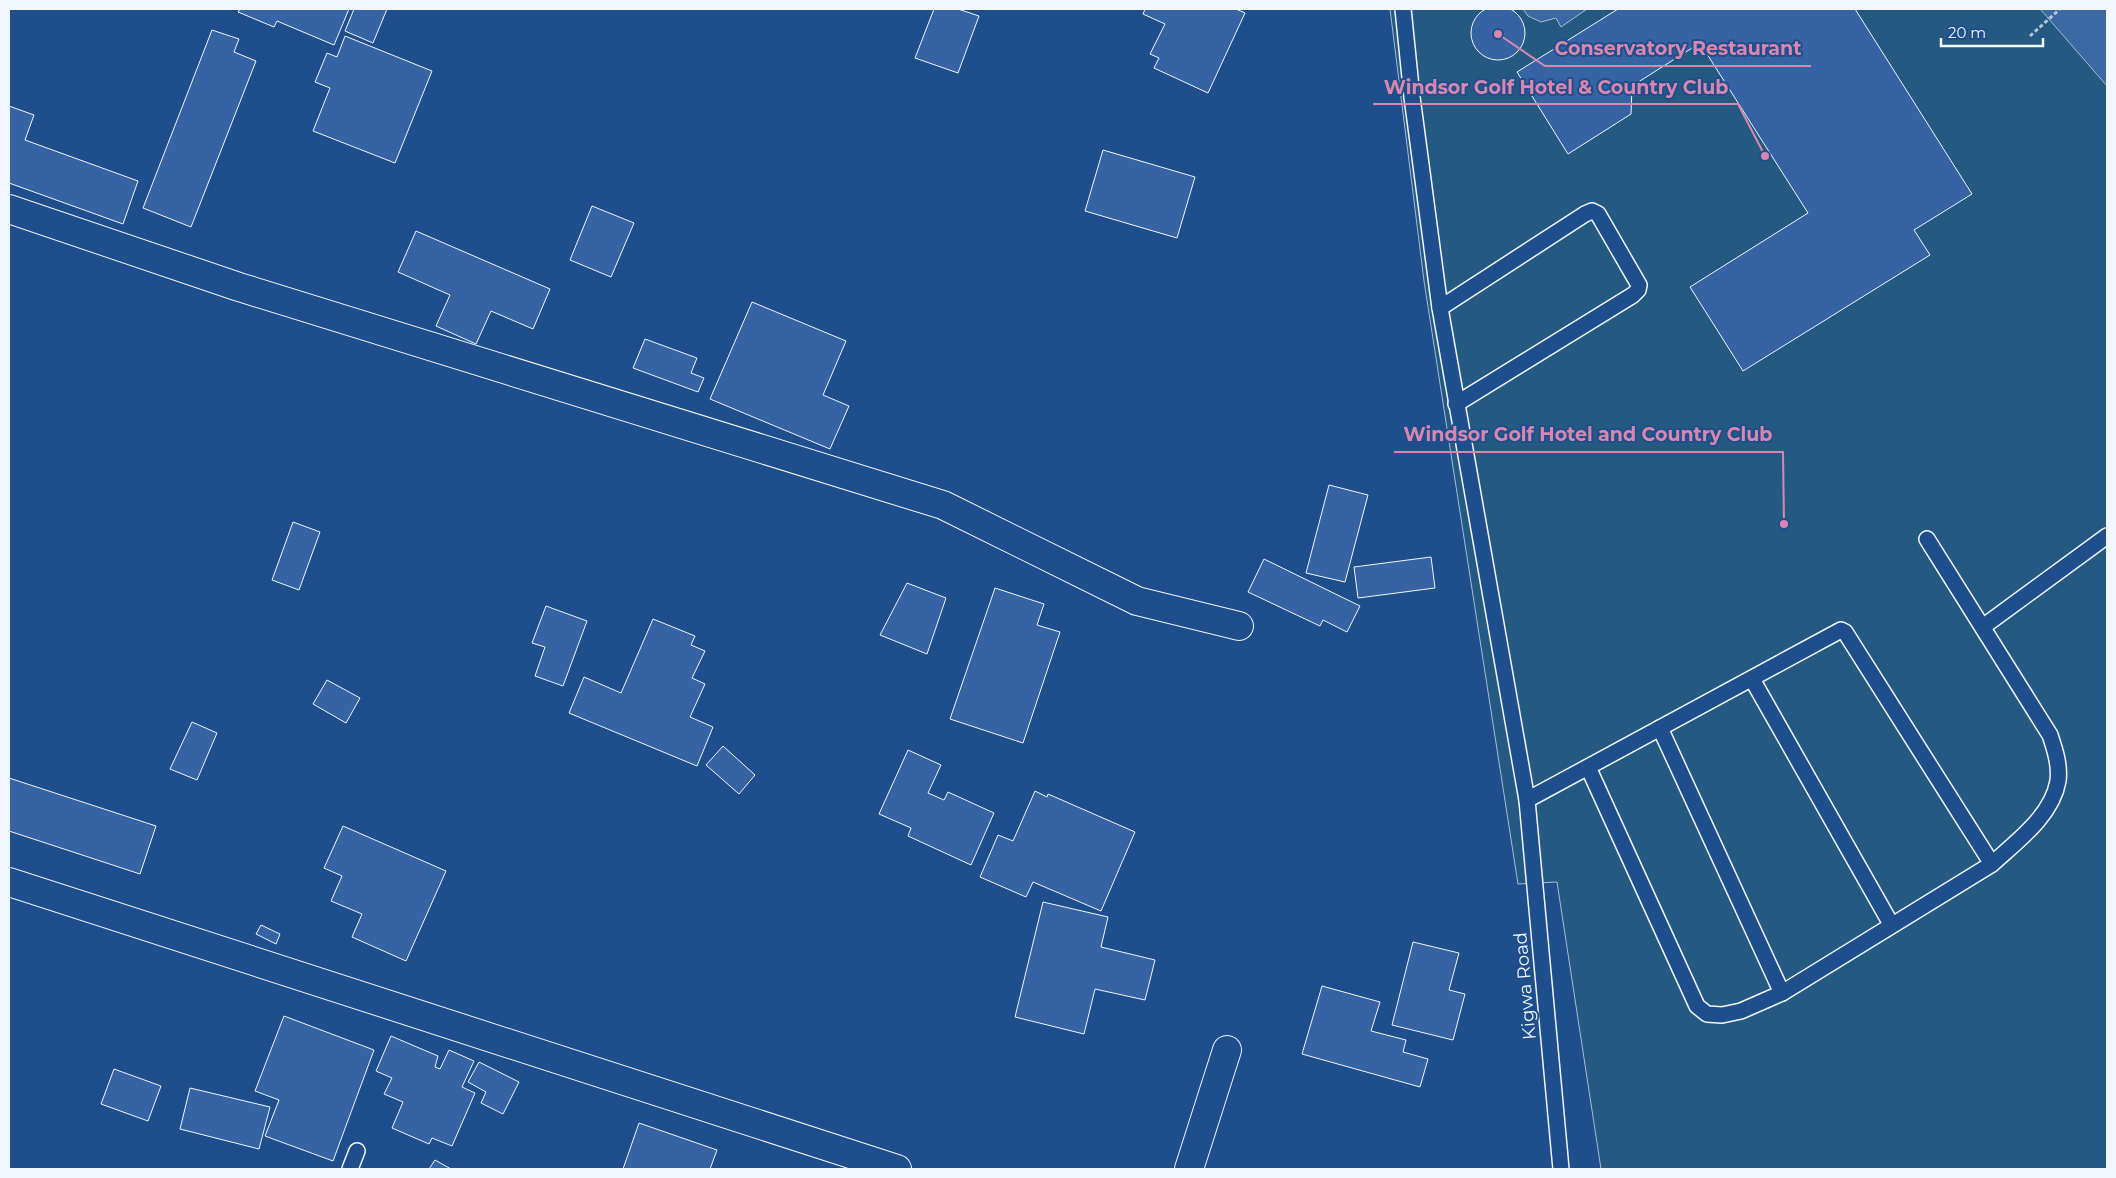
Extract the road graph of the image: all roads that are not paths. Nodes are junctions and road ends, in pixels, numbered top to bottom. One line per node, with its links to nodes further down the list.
1 (1403, 9): 3 (lane, Kigwa Road)
2 (9, 208): 7 (street)
3 (1440, 308): 4 (lane, Kigwa Road); 4 (lane)
4 (1456, 404): 12 (lane, Kigwa Road)
5 (2107, 536): 8 (lane)
6 (1927, 539): 8 (lane)
7 (1239, 626)
8 (1984, 626): 13 (lane)
9 (1752, 679): 10 (lane); 13 (lane); 15 (lane)
10 (1660, 728): 11 (lane); 16 (lane)
11 (1588, 767): 12 (lane); 16 (lane)
12 (1527, 800): 22 (lane, Kigwa Road)
13 (1992, 864): 15 (lane)
14 (9, 882): 20 (street)
15 (1891, 924): 16 (lane)
16 (1782, 993)
17 (1227, 1050): 21 (street)
18 (357, 1151): 19 (lane)
19 (350, 1169)
20 (897, 1169)
21 (1189, 1169)
22 (1561, 1169)

